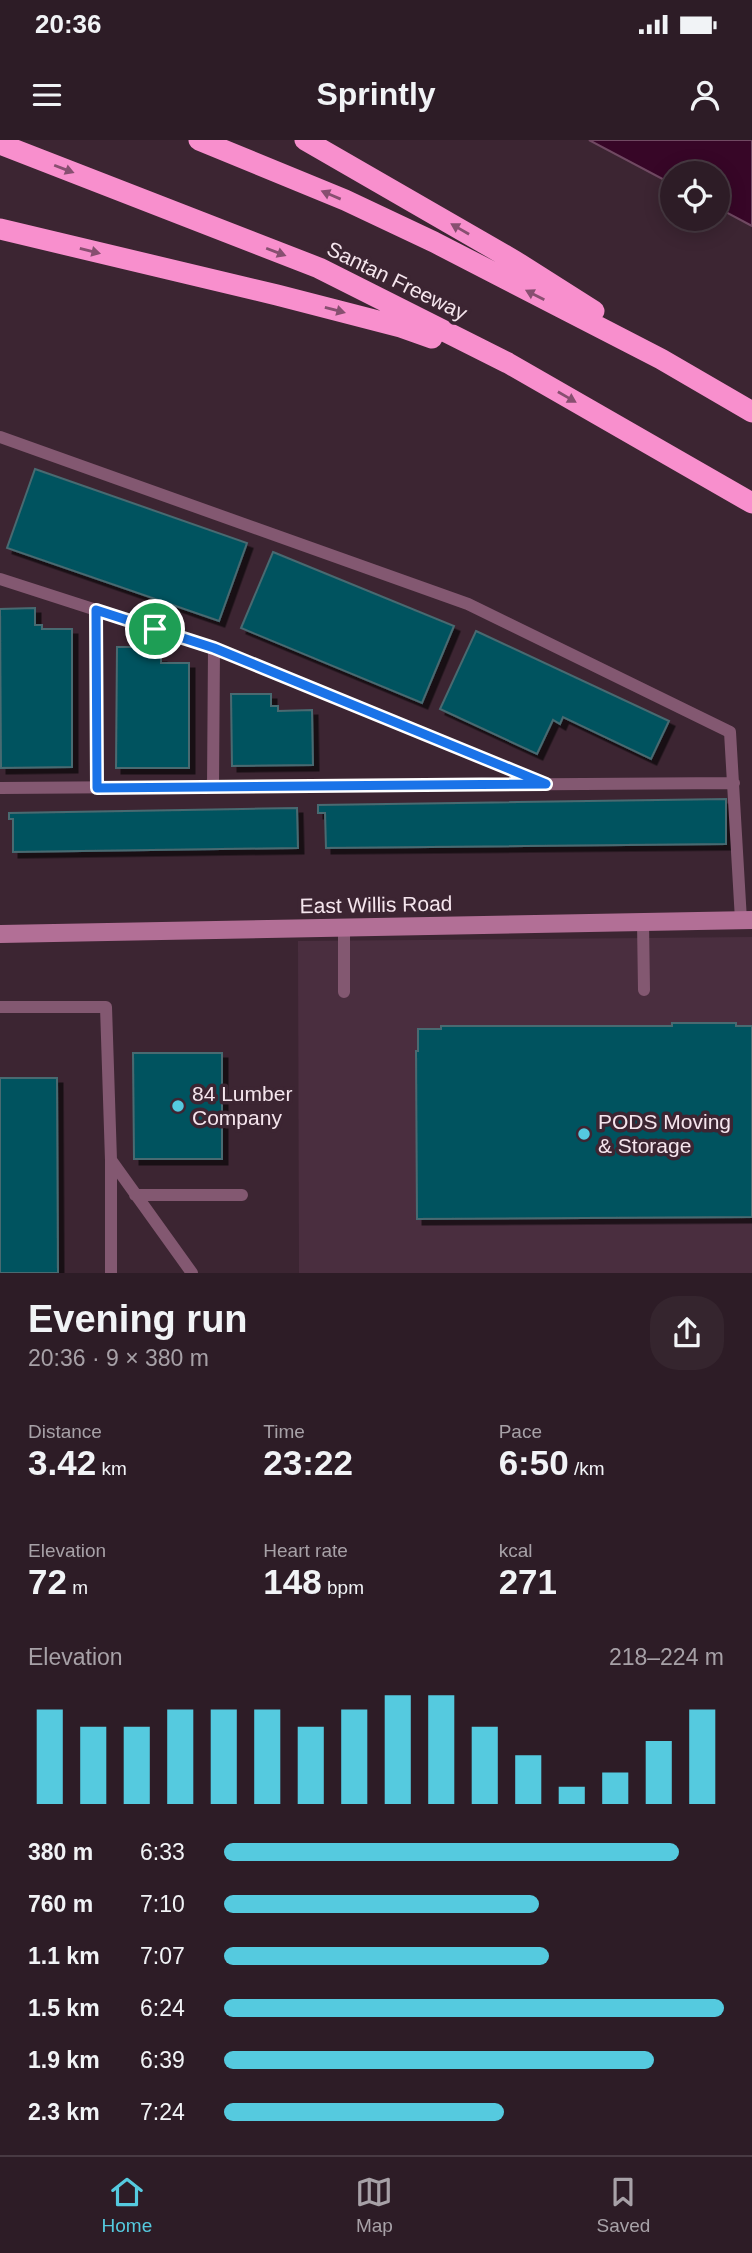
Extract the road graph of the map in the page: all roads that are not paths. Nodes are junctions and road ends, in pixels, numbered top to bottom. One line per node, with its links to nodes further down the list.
1 (199, 140): 6 (highway, one-way to 1)
2 (305, 140): 6 (highway, one-way to 2)
3 (0, 144): 5 (highway, Santan Freeway, one-way to 5)
4 (0, 229): 5 (highway, one-way to 5)
5 (508, 363): 9 (highway, Santan Freeway, one-way to 9)
6 (725, 396): 7 (highway)
7 (752, 412)
8 (0, 437): 13 (lane)
9 (752, 503)
10 (0, 579): 11 (lane)
11 (96, 610): 12 (lane); 17 (lane)
12 (214, 648): 14 (lane); 15 (lane)
13 (734, 783): 14 (lane); 18 (lane)
14 (546, 784): 15 (lane)
15 (213, 787): 17 (lane)
16 (0, 788): 17 (lane)
17 (97, 788)
18 (747, 920): 19 (street, East Willis Road)
19 (643, 922): 20 (street, East Willis Road); 22 (lane)
20 (344, 929): 21 (street, East Willis Road); 23 (lane)
21 (0, 934)
22 (644, 990)
23 (344, 992)
24 (0, 1007): 25 (lane)
25 (111, 1160): 26 (lane); 28 (lane)
26 (135, 1195): 27 (lane); 29 (lane)
27 (242, 1195)
28 (111, 1273)
29 (192, 1273)

